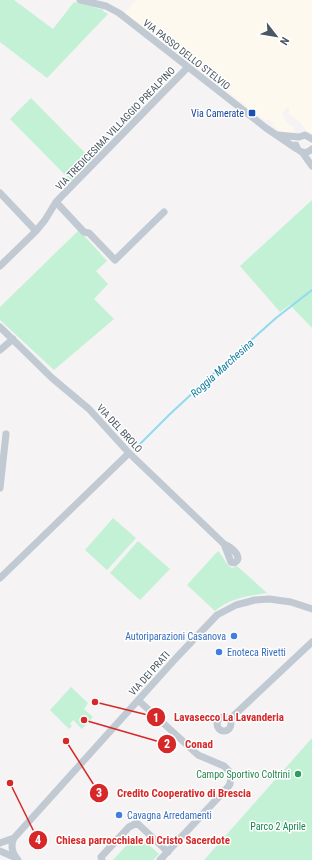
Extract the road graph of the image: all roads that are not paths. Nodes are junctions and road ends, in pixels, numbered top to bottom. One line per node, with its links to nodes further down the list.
1 (80, 0): 2 (street, VIA PASSO DELLO STELVIO)
2 (188, 67): 3 (street, VIA PASSO DELLO STELVIO); 10 (street, VIA TREDICESIMA VILLAGGIO PREALPINO)
3 (276, 135): 4 (street); 6 (street, VIA PASSO DELLO STELVIO)
4 (299, 137): 5 (street); 6 (street)
5 (312, 139)
6 (300, 151): 7 (street); 8 (street, VIA PASSO DELLO STELVIO)
7 (312, 152)
8 (312, 166)
9 (0, 193): 12 (street)
10 (56, 202): 11 (street, VIA TREDICESIMA VILLAGGIO PREALPINO); 12 (street, VIA TREDICESIMA VILLAGGIO PREALPINO)
11 (164, 212)
12 (36, 231): 13 (street, VIA TREDICESIMA VILLAGGIO PREALPINO)
13 (0, 264)
14 (0, 327): 15 (street, VIA DEL BROLO)
15 (13, 338): 16 (street); 18 (street, VIA DEL BROLO)
16 (0, 350)
17 (6, 434): 19 (street)
18 (129, 453): 20 (street, VIA DEL BROLO); 21 (street)
19 (0, 488)
20 (224, 544)
21 (0, 578)
22 (312, 609): 24 (street, VIA DEI PRATI)
23 (312, 642): 25 (street)
24 (138, 700): 26 (street, VIA DEI PRATI); 27 (street)
25 (230, 719)
26 (7, 842): 28 (street, VIA DEI PRATI); 29 (street)
27 (168, 852): 30 (street); 31 (street)
28 (2, 854): 29 (street)
29 (17, 859)
30 (102, 860)
31 (160, 860)

